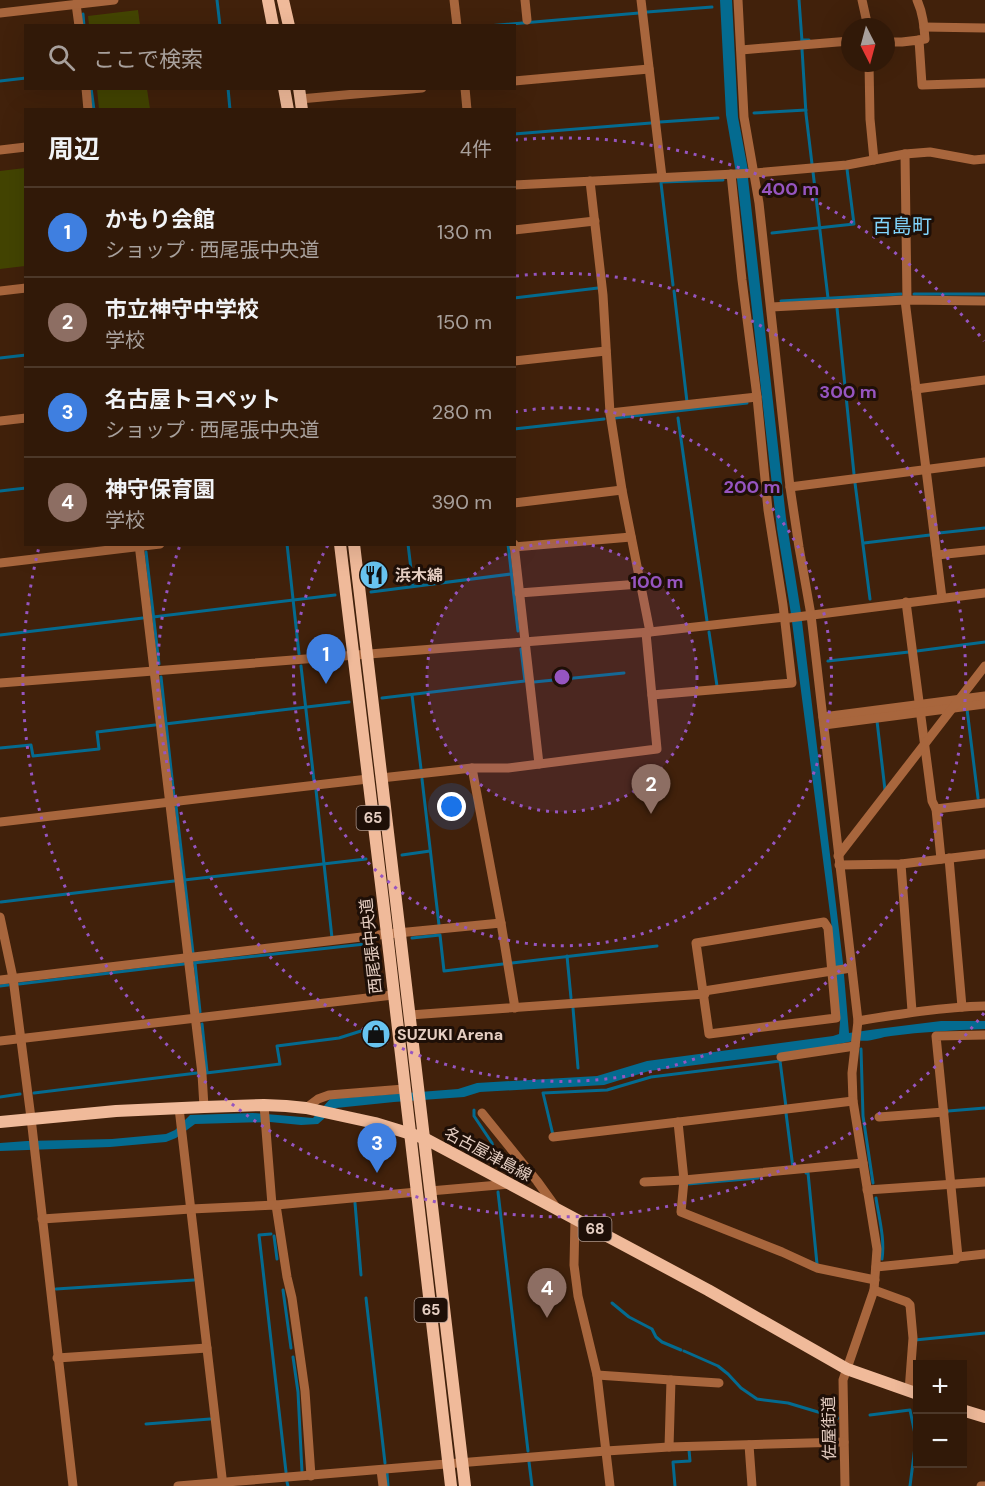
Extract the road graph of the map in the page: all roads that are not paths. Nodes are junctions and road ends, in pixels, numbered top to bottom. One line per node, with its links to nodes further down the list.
1 (114, 0): 10 (street)
2 (268, 0): 15 (main road)
3 (283, 0): 16 (main road)
4 (454, 0): 17 (street)
5 (525, 0): 13 (street)
6 (642, 0): 24 (street)
7 (738, 0): 23 (street, 佐屋街道)
8 (862, 0): 12 (street)
9 (917, 0): 18 (street)
10 (76, 4): 11 (street); 14 (street)
11 (0, 13)
12 (866, 18)
13 (527, 20)
14 (79, 24)
15 (273, 24)
16 (289, 24)
17 (457, 24)
18 (924, 27): 19 (street); 20 (street)
19 (985, 28)
20 (920, 40): 22 (street); 27 (street)
21 (841, 42): 23 (street)
22 (895, 42)
23 (741, 50): 41 (street, 佐屋街道)
24 (649, 69): 26 (street); 43 (street)
25 (869, 72): 40 (street)
26 (516, 81)
27 (985, 83)
28 (86, 90): 33 (street)
29 (284, 90): 34 (main road)
30 (400, 90): 32 (street)
31 (465, 90): 35 (street)
32 (300, 99)
33 (88, 108)
34 (288, 108)
35 (467, 108)
36 (24, 147): 37 (street)
37 (0, 150)
38 (905, 154): 39 (street); 40 (street); 50 (street)
39 (985, 159)
40 (874, 160): 41 (street)
41 (752, 173): 42 (street); 52 (street, 佐屋街道)
42 (733, 174): 43 (street); 57 (street)
43 (662, 177): 44 (street)
44 (590, 181): 45 (street); 46 (street)
45 (516, 186)
46 (595, 221): 47 (street); 53 (street)
47 (516, 230)
48 (24, 288): 49 (street)
49 (0, 291)
50 (906, 300): 51 (street); 52 (street); 56 (street)
51 (985, 301)
52 (771, 307): 63 (street, 佐屋街道)
53 (606, 351): 54 (street); 58 (street)
54 (516, 361)
55 (985, 380): 56 (street)
56 (916, 389): 62 (street)
57 (757, 397): 58 (street); 81 (street)
58 (610, 413): 64 (street)
59 (24, 418): 60 (street)
60 (0, 422)
61 (985, 462): 62 (street)
62 (926, 470): 63 (street); 73 (street)
63 (790, 487): 80 (street, 佐屋街道)
64 (622, 490): 65 (street); 66 (street)
65 (516, 503)
66 (631, 537): 71 (street); 75 (street)
67 (139, 546): 74 (street); 87 (street)
68 (340, 546): 84 (main road, 西尾張中央道 / 65)
69 (354, 546): 85 (main road, 西尾張中央道 / 65)
70 (514, 546): 76 (street)
71 (516, 546)
72 (985, 549): 73 (street)
73 (937, 555): 78 (street)
74 (0, 563)
75 (640, 584): 76 (street); 82 (street)
76 (519, 593): 83 (street)
77 (985, 593): 78 (street)
78 (942, 598): 79 (street)
79 (906, 602): 80 (street); 93 (street)
80 (808, 616): 81 (street); 95 (street, 佐屋街道)
81 (787, 618): 82 (street); 89 (street)
82 (648, 632): 83 (street); 89 (street)
83 (525, 642): 85 (street); 97 (street)
84 (353, 655): 85 (street); 87 (street); 100 (main road, 西尾張中央道 / 65)
85 (367, 655): 99 (main road, 西尾張中央道 / 65)
86 (985, 666): 91 (street)
87 (154, 671): 88 (street); 101 (street)
88 (0, 683)
89 (652, 695): 97 (street)
90 (985, 696): 91 (street)
91 (959, 700): 93 (street); 94 (street)
92 (985, 704): 94 (street)
93 (920, 708): 94 (street); 95 (street); 96 (street)
94 (952, 709): 96 (street)
95 (824, 721): 107 (street, 佐屋街道)
96 (925, 744): 103 (street); 107 (street)
97 (539, 764): 98 (street)
98 (472, 768): 99 (street); 110 (street)
99 (381, 778): 111 (main road, 西尾張中央道 / 65)
100 (368, 779): 101 (street); 111 (main road, 西尾張中央道 / 65)
101 (169, 802): 104 (street); 112 (street)
102 (985, 803): 103 (street)
103 (936, 809): 106 (street)
104 (0, 822)
105 (985, 854): 106 (street)
106 (945, 859): 108 (street); 120 (street)
107 (839, 861): 108 (street); 113 (street, 佐屋街道)
108 (902, 864): 122 (street)
109 (0, 917): 115 (street)
110 (501, 922): 111 (street); 121 (street)
111 (393, 933): 112 (street); 118 (main road, 西尾張中央道 / 65); 123 (main road, 西尾張中央道 / 65)
112 (188, 957): 115 (street); 124 (street)
113 (849, 968): 114 (street); 125 (street, 佐屋街道)
114 (833, 970): 117 (street); 117 (street); 117 (street)
115 (13, 978): 116 (street); 127 (street)
116 (0, 980)
117 (704, 993): 121 (street)
118 (393, 995): 124 (street); 131 (main road, 西尾張中央道 / 65)
119 (985, 1006): 120 (street)
120 (963, 1007): 122 (street)
121 (515, 1008): 123 (street)
122 (912, 1011): 125 (street)
123 (410, 1015): 145 (main road, 西尾張中央道 / 65)
124 (195, 1019): 127 (street); 133 (street)
125 (858, 1025): 129 (street, 佐屋街道)
126 (985, 1035): 136 (street)
127 (21, 1039): 128 (street); 140 (street)
128 (0, 1041)
129 (855, 1045): 130 (street); 132 (street, 佐屋街道)
130 (781, 1057)
131 (405, 1094): 135 (street); 143 (main road, 西尾張中央道 / 65)
132 (853, 1101): 142 (street); 146 (street, 佐屋街道)
133 (204, 1107): 134 (main road, 名古屋津島線 / 68); 138 (main road, 名古屋津島線 / 68)
134 (179, 1108): 140 (main road, 名古屋津島線 / 68); 157 (street)
135 (311, 1109): 138 (main road, 名古屋津島線 / 68); 143 (main road, 名古屋津島線 / 68)
136 (944, 1112): 139 (street); 151 (street)
137 (482, 1113): 156 (street)
138 (265, 1114): 155 (street)
139 (879, 1117)
140 (31, 1118): 141 (main road, 名古屋津島線 / 68); 158 (street)
141 (0, 1122)
142 (678, 1122): 144 (street); 147 (street)
143 (410, 1134): 145 (main road, 名古屋津島線 / 68); 154 (main road, 西尾張中央道 / 65)
144 (553, 1137)
145 (424, 1138): 150 (main road, 名古屋津島線 / 68); 153 (main road, 西尾張中央道 / 65)
146 (863, 1163): 147 (street); 152 (street, 佐屋街道)
147 (684, 1180): 148 (street); 163 (street)
148 (644, 1182)
149 (985, 1182): 151 (street)
150 (511, 1184): 153 (street); 156 (main road, 名古屋津島線 / 68)
151 (951, 1184): 152 (street); 161 (street)
152 (867, 1190): 162 (street, 佐屋街道)
153 (430, 1191): 178 (main road, 西尾張中央道 / 65)
154 (417, 1192): 155 (street); 179 (main road, 西尾張中央道 / 65)
155 (274, 1205): 157 (street); 182 (street)
156 (556, 1208): 159 (main road, 名古屋津島線 / 68)
157 (191, 1209): 158 (street); 164 (street)
158 (42, 1219): 165 (street)
159 (575, 1219): 167 (main road, 名古屋津島線 / 68); 168 (street)
160 (985, 1254): 161 (street)
161 (958, 1257): 162 (street)
162 (876, 1267): 163 (street, 佐屋街道)
163 (874, 1285): 166 (street); 167 (street, 佐屋街道)
164 (207, 1348): 165 (street); 183 (street)
165 (57, 1358): 184 (street)
166 (913, 1360)
167 (847, 1369): 171 (main road, 名古屋津島線 / 68); 174 (street, 佐屋街道)
168 (597, 1375): 169 (street); 177 (street)
169 (671, 1380): 170 (street); 176 (street)
170 (719, 1383)
171 (913, 1392)
172 (967, 1411): 173 (main road)
173 (985, 1417)
174 (844, 1442): 175 (street); 192 (street, 佐屋街道)
175 (749, 1445): 176 (street); 191 (street)
176 (669, 1447): 177 (street)
177 (606, 1451): 178 (street); 190 (street)
178 (462, 1463): 179 (street); 189 (main road, 西尾張中央道 / 65)
179 (449, 1464): 180 (street); 188 (main road, 西尾張中央道 / 65)
180 (381, 1470): 181 (street); 187 (street)
181 (324, 1474): 182 (street); 186 (street)
182 (309, 1479): 183 (street)
183 (223, 1484): 185 (street)
184 (73, 1486)
185 (178, 1486)
186 (326, 1486)
187 (383, 1486)
188 (451, 1486)
189 (465, 1486)
190 (610, 1486)
191 (752, 1486)
192 (845, 1486)

